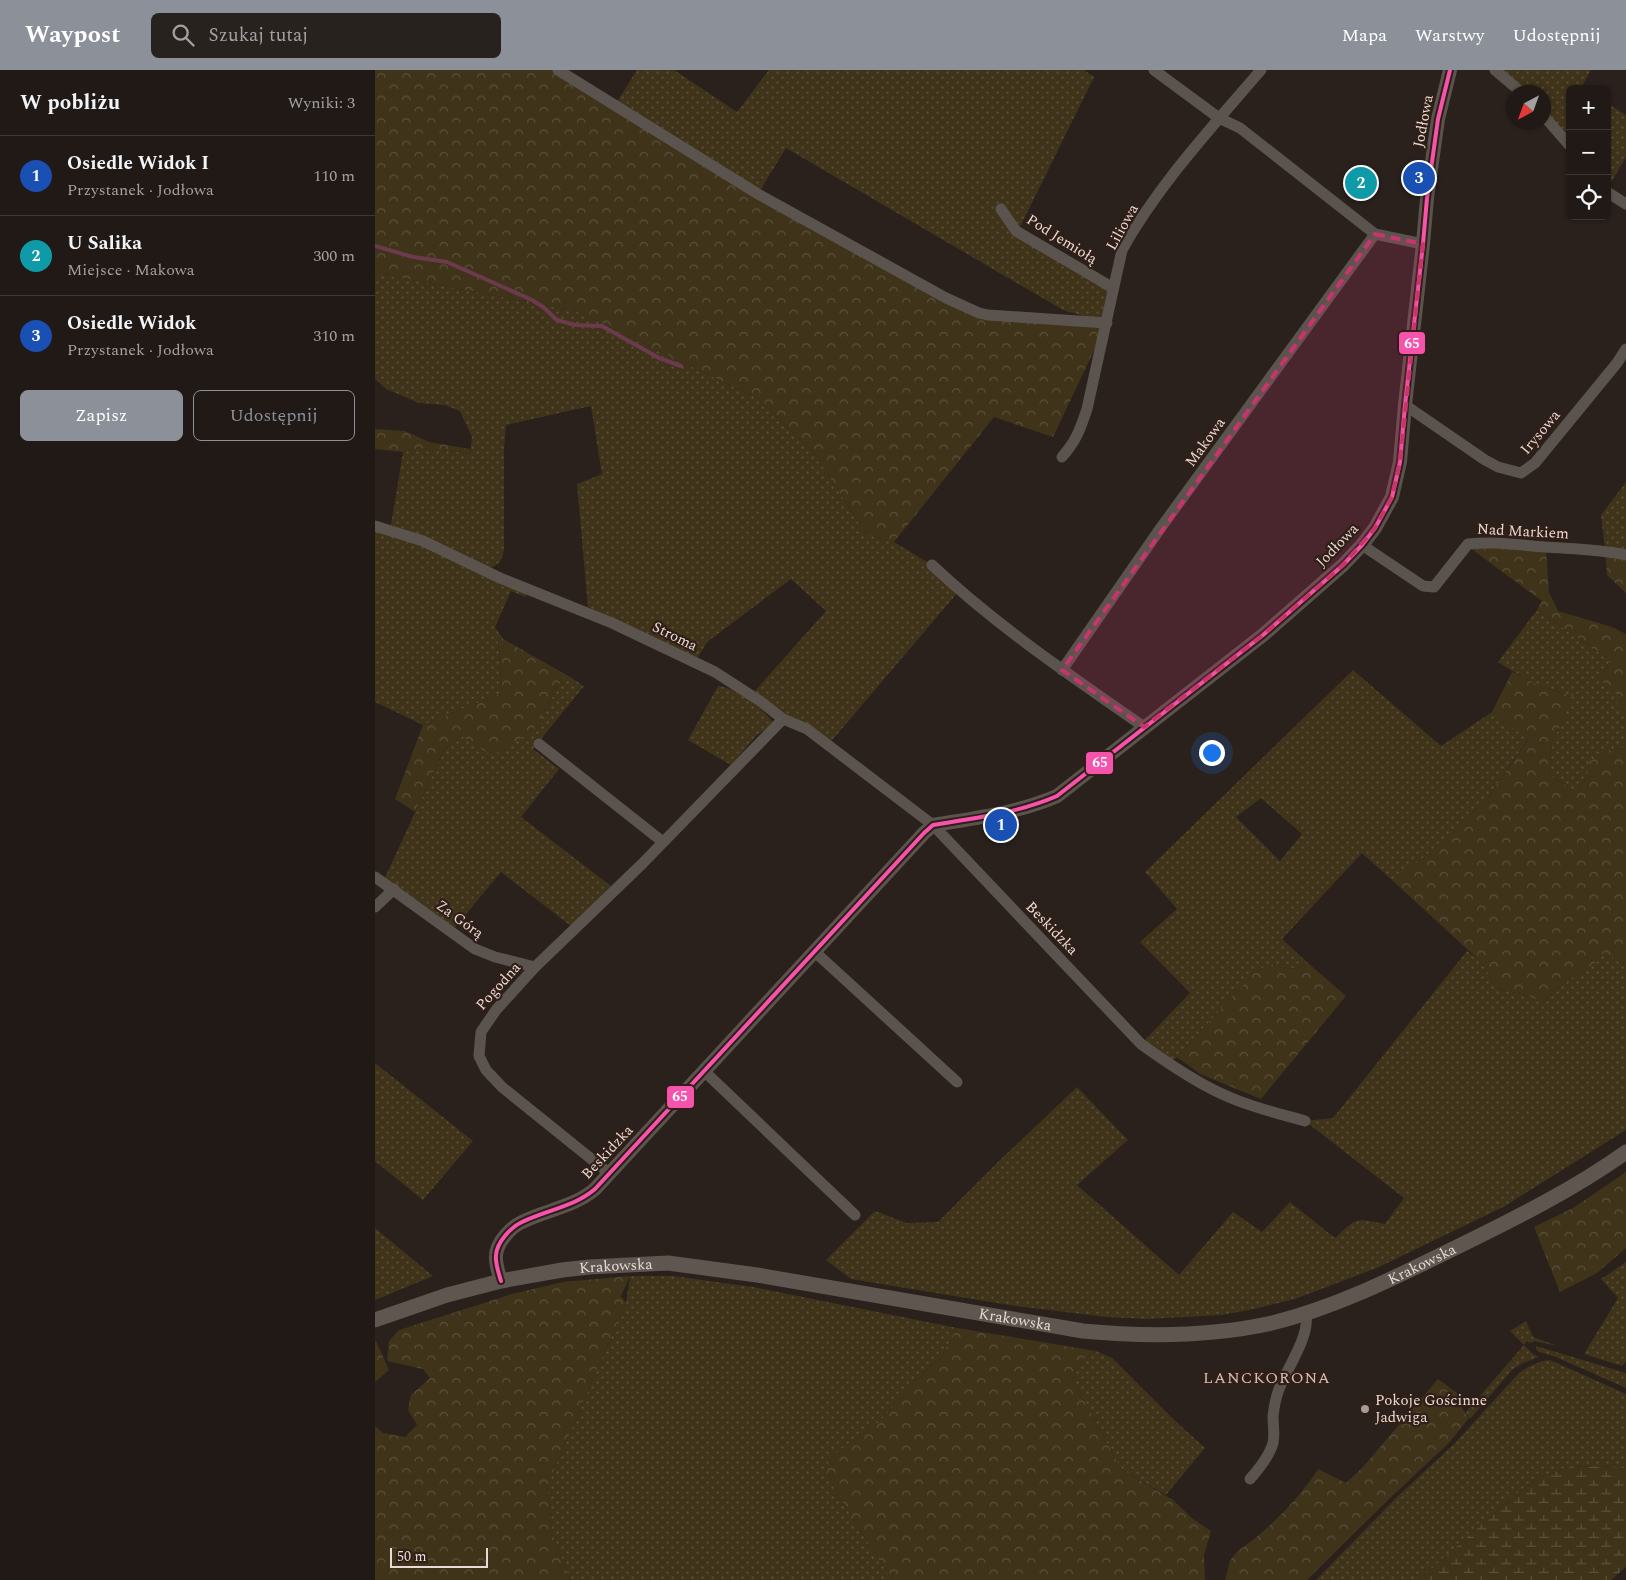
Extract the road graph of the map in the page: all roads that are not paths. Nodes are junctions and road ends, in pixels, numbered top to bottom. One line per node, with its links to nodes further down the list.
1 (558, 70): 16 (street)
2 (1154, 70): 7 (street)
3 (1261, 70): 7 (street, Liliowa)
4 (1450, 70): 14 (street, Jodłowa)
5 (1495, 70): 6 (street)
6 (1513, 85)
7 (1219, 118): 13 (street); 15 (street, Liliowa)
8 (1551, 124): 9 (street)
9 (1566, 141)
10 (1611, 195): 11 (street)
11 (1626, 204)
12 (1001, 209): 15 (street, Pod Jemiołą)
13 (1375, 234): 14 (street); 24 (street, Makowa)
14 (1423, 244): 18 (street, Jodłowa)
15 (1113, 288): 16 (street, Liliowa)
16 (1107, 323): 19 (street, Liliowa)
17 (1626, 348): 18 (street, Irysowa)
18 (1405, 404): 21 (street, Jodłowa)
19 (1062, 457)
20 (375, 526): 25 (street, Stroma)
21 (1362, 545): 22 (street, Nad Markiem); 26 (street, Jodłowa)
22 (1626, 555)
23 (932, 565): 24 (street)
24 (1062, 670): 26 (street)
25 (783, 719): 28 (street, Stroma); 29 (street, Pogodna)
26 (1144, 727): 28 (street, Jodłowa)
27 (539, 744): 29 (street)
28 (933, 825): 33 (street, Beskidzka); 37 (street, Beskidzka)
29 (663, 842): 34 (street, Pogodna)
30 (375, 877): 31 (street, Za Górą)
31 (393, 889): 32 (street); 34 (street, Za Górą)
32 (375, 907)
33 (815, 952): 35 (street, Beskidzka); 36 (street)
34 (535, 967): 39 (street, Pogodna)
35 (704, 1071): 39 (street, Beskidzka); 40 (street)
36 (957, 1082)
37 (1305, 1121)
38 (1626, 1152): 42 (main road, Krakowska)
39 (610, 1174): 41 (street, Beskidzka)
40 (855, 1215)
41 (501, 1281): 42 (main road, Krakowska); 43 (main road, Krakowska)
42 (1305, 1313): 44 (street)
43 (375, 1320)
44 (1250, 1479)

